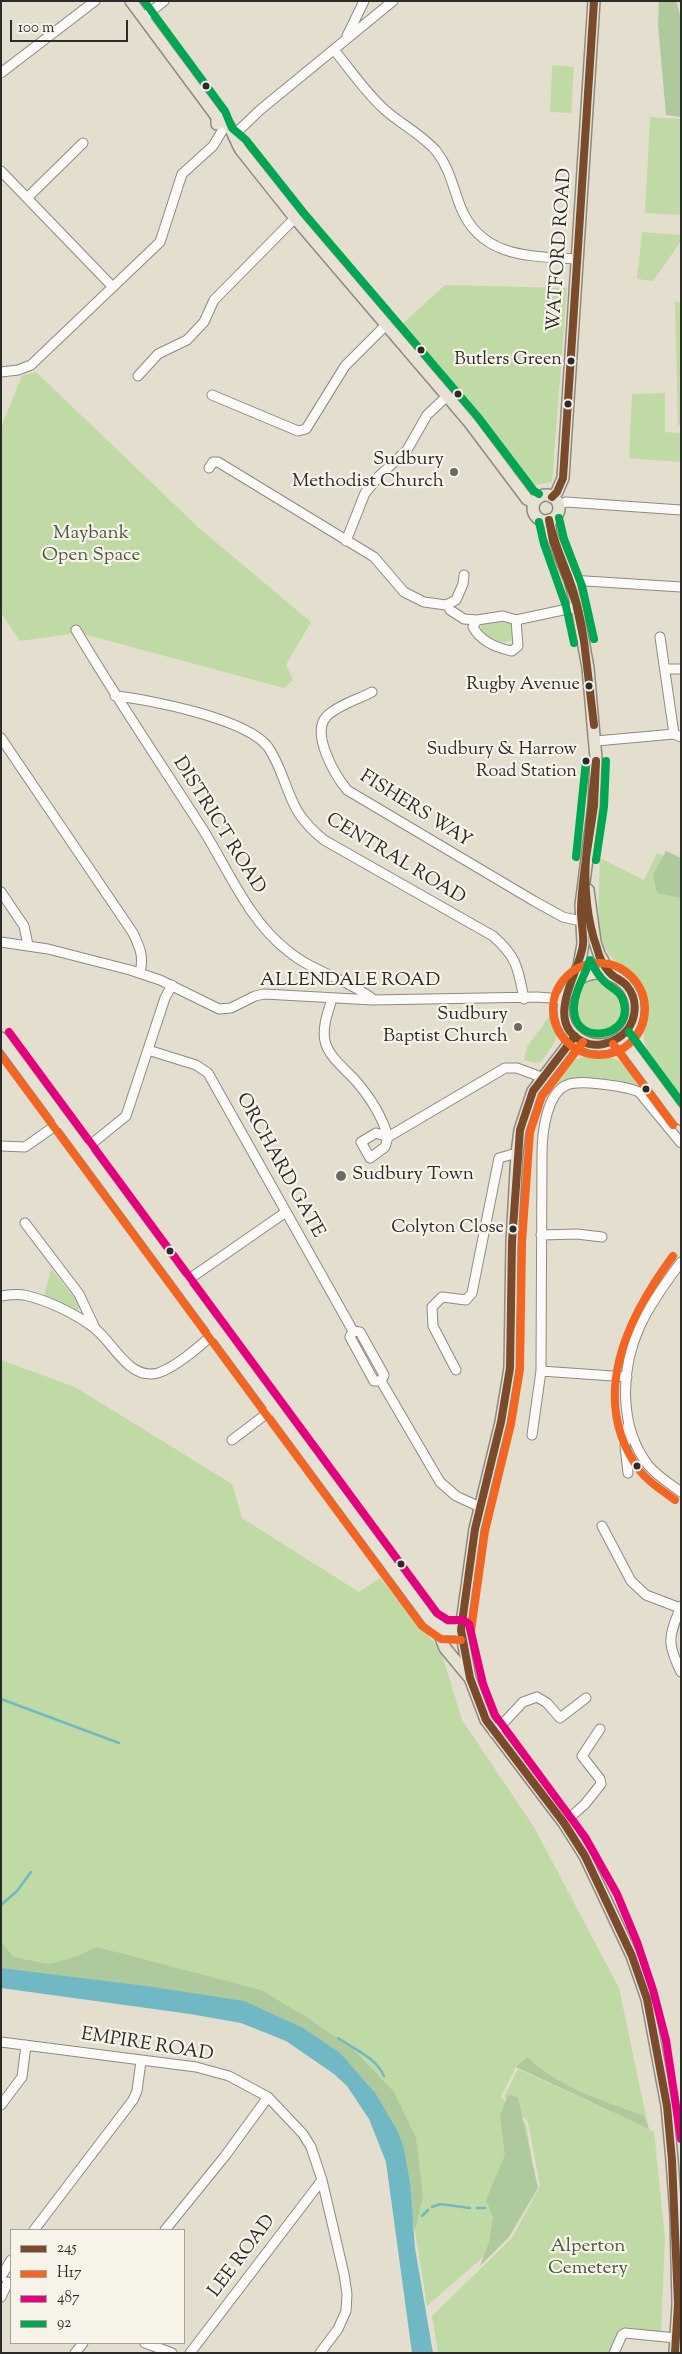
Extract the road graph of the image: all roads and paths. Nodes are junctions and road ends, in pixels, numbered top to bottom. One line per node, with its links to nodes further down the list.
1 (95, 1): 10 (street)
2 (131, 1): 7 (main road)
3 (164, 1): 7 (street)
4 (364, 1): 8 (street)
5 (393, 1): 8 (street)
6 (594, 1): 18 (main road, WATFORD ROAD)
7 (143, 18): 11 (main road)
8 (346, 39): 9 (street)
9 (334, 50): 13 (street); 18 (street)
10 (1, 73)
11 (216, 117): 12 (main road); 13 (main road)
12 (222, 131): 13 (main road); 21 (street)
13 (236, 140): 17 (main road)
14 (83, 143): 16 (street)
15 (1, 171): 16 (street)
16 (27, 198): 19 (street)
17 (295, 218): 20 (main road); 22 (street)
18 (578, 259): 26 (main road, WATFORD ROAD)
19 (109, 283)
20 (386, 325): 23 (street); 24 (main road)
21 (1, 372)
22 (138, 376)
23 (212, 395)
24 (447, 396): 27 (main road); 30 (street)
25 (209, 468): 30 (street)
26 (555, 501): 27 (main road); 28 (street); 29 (main road)
27 (534, 503): 29 (main road)
28 (681, 510)
29 (549, 520): 32 (main road)
30 (346, 541): 31 (street)
31 (464, 575)
32 (570, 580): 33 (street); 34 (main road)
33 (681, 587)
34 (577, 607): 37 (street); 46 (main road)
35 (450, 610): 36 (street)
36 (477, 620): 37 (street); 37 (street)
37 (516, 620)
38 (76, 630): 43 (street, DISTRICT ROAD)
39 (660, 636): 40 (street)
40 (665, 669): 41 (street); 44 (street)
41 (681, 669)
42 (372, 692): 49 (street, FISHERS WAY)
43 (115, 696): 57 (street, CENTRAL ROAD); 58 (street, DISTRICT ROAD)
44 (677, 735): 46 (street)
45 (1, 738): 52 (street)
46 (596, 741): 47 (main road)
47 (586, 864): 49 (main road); 53 (main road)
48 (1, 892): 51 (street)
49 (581, 921): 55 (main road)
50 (1, 942): 51 (street, ALLENDALE ROAD)
51 (28, 945): 52 (street, ALLENDALE ROAD)
52 (140, 973): 54 (street, ALLENDALE ROAD)
53 (611, 975): 55 (main road); 62 (main road)
54 (172, 985): 56 (street, ALLENDALE ROAD); 63 (street)
55 (572, 985): 59 (main road)
56 (332, 999): 58 (street, ALLENDALE ROAD); 64 (street)
57 (524, 999): 58 (street, ALLENDALE ROAD); 59 (street, ALLENDALE ROAD)
58 (373, 1000)
59 (563, 1000): 60 (main road)
60 (575, 1036): 62 (main road); 64 (main road)
61 (1, 1038): 66 (main road)
62 (621, 1038): 65 (main road)
63 (148, 1050): 69 (street); 71 (street, ORCHARD GATE)
64 (542, 1077): 70 (main road)
65 (681, 1119)
66 (62, 1121): 68 (street); 69 (main road)
67 (681, 1143): 73 (street)
68 (1, 1146)
69 (84, 1150): 76 (main road)
70 (517, 1153): 80 (street); 89 (main road)
71 (286, 1212): 76 (street); 89 (street, ORCHARD GATE)
72 (26, 1223): 78 (street)
73 (541, 1235): 74 (street); 81 (street)
74 (602, 1237)
75 (681, 1262): 82 (street)
76 (182, 1284): 79 (main road)
77 (1, 1296): 78 (street)
78 (95, 1328): 79 (street)
79 (217, 1331): 83 (main road)
80 (456, 1370)
81 (541, 1371): 82 (street); 85 (street)
82 (627, 1377): 84 (street)
83 (274, 1408): 86 (street); 92 (main road)
84 (628, 1425): 87 (street); 88 (street)
85 (532, 1435)
86 (232, 1440)
87 (628, 1473)
88 (681, 1492)
89 (481, 1505): 93 (main road)
90 (602, 1526): 91 (street)
91 (680, 1607): 94 (street)
92 (436, 1626): 93 (main road); 95 (main road)
93 (461, 1630): 95 (main road)
94 (681, 1672)
95 (470, 1678): 98 (main road)
96 (586, 1698): 98 (street)
97 (600, 1728): 99 (street)
98 (494, 1733): 99 (main road)
99 (564, 1822): 111 (main road)
100 (1, 2042): 101 (street, EMPIRE ROAD)
101 (26, 2045): 102 (street, EMPIRE ROAD); 104 (street)
102 (141, 2061): 103 (street, EMPIRE ROAD); 106 (street)
103 (268, 2096): 105 (street, EMPIRE ROAD); 107 (street)
104 (1, 2105)
105 (322, 2180): 114 (street, LEE ROAD); 115 (street, EMPIRE ROAD)
106 (35, 2229)
107 (166, 2229)
108 (10, 2264): 109 (street)
109 (6, 2280): 110 (street)
110 (1, 2297)
111 (676, 2338): 116 (street); 117 (main road)
112 (147, 2344): 113 (street)
113 (172, 2353)
114 (190, 2353)
115 (320, 2353)
116 (614, 2353)
117 (675, 2353)

